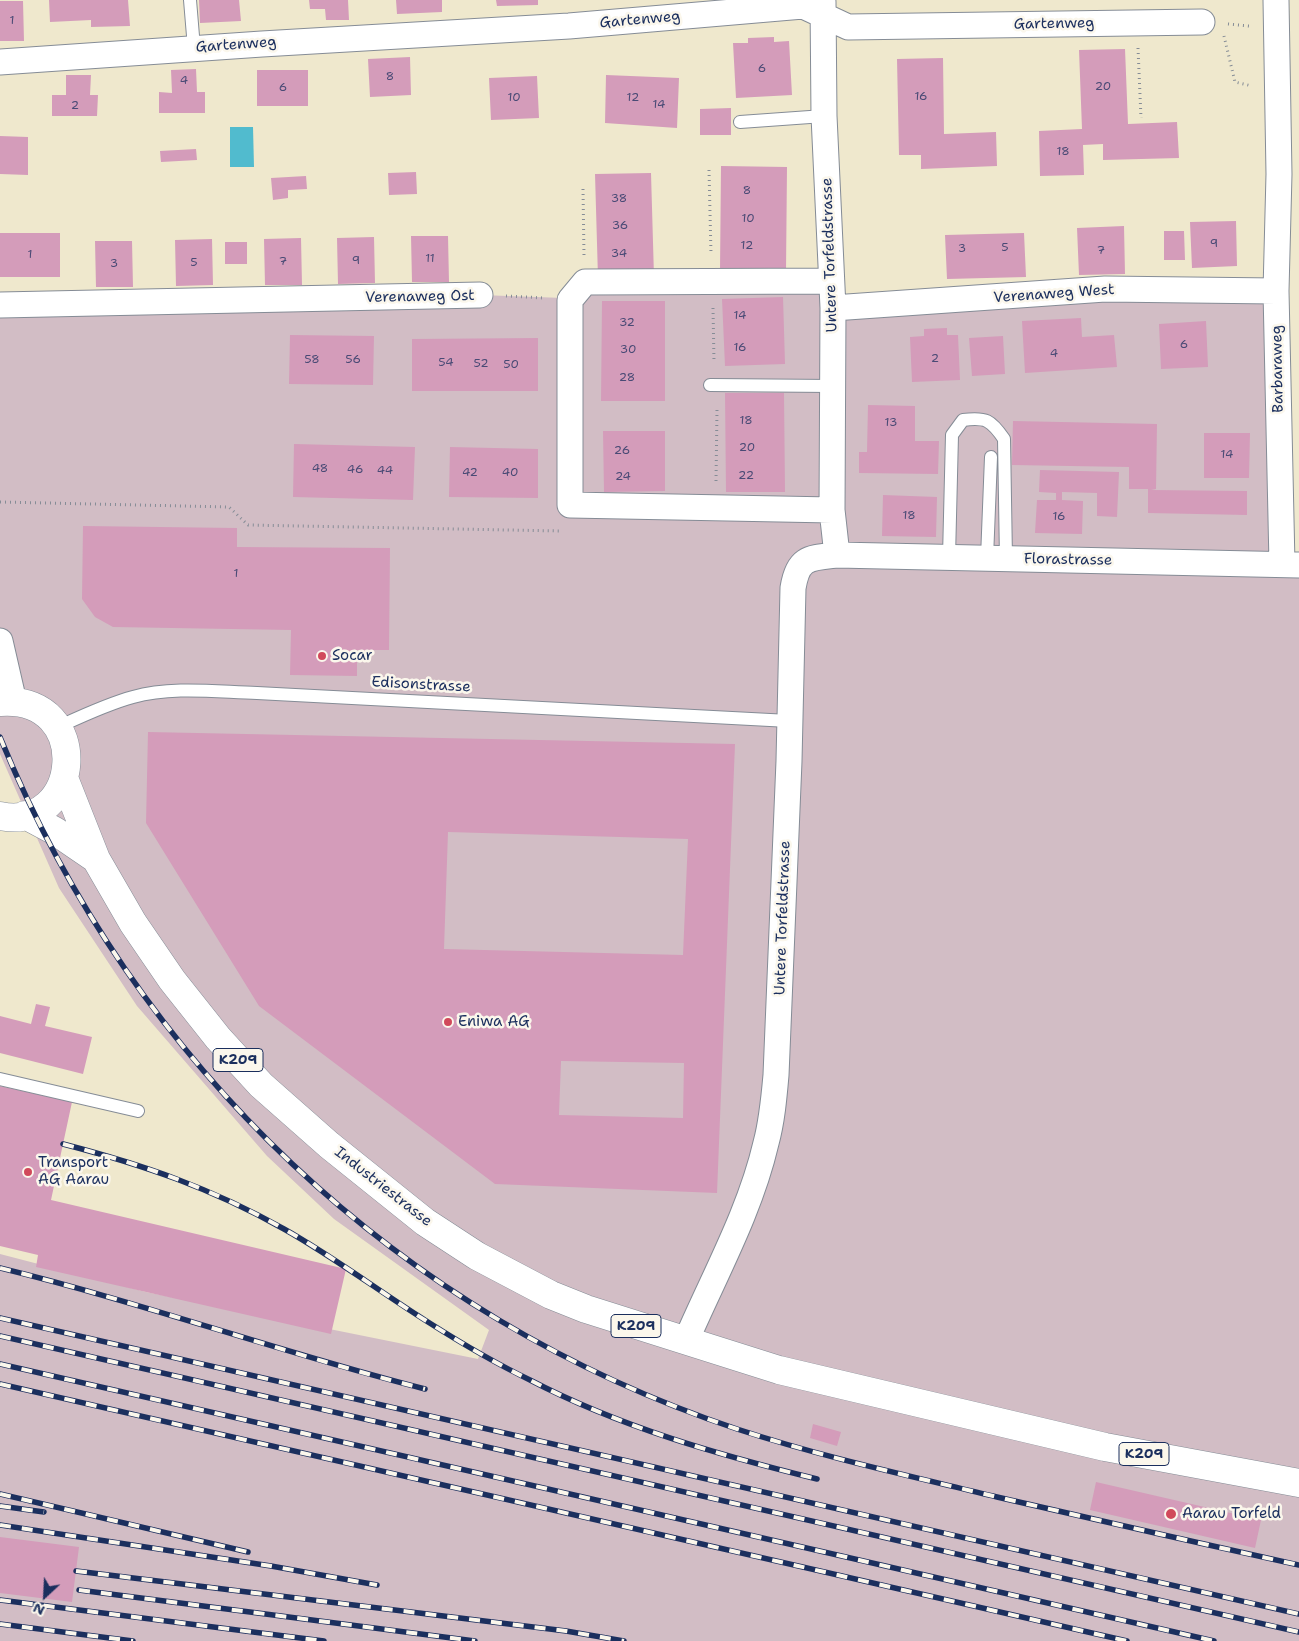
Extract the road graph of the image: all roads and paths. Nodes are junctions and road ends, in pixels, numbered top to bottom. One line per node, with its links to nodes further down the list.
1 (190, 0): 7 (lane)
2 (1276, 0): 6 (street, Barbaraweg)
3 (823, 9): 4 (street, Gartenweg); 7 (street, Gartenweg); 10 (street, Untere Torfeldstrasse)
4 (1137, 22): 5 (street, Gartenweg); 11 (path)
5 (1212, 23): 6 (path); 9 (path)
6 (1275, 28): 9 (street, Barbaraweg)
7 (194, 48): 8 (street, Gartenweg)
8 (0, 62)
9 (1276, 92): 14 (street, Barbaraweg)
10 (824, 116): 12 (lane); 17 (street, Untere Torfeldstrasse)
11 (1141, 118)
12 (740, 122)
13 (709, 170): 16 (path)
14 (1289, 174): 19 (street, Barbaraweg)
15 (583, 188): 18 (path)
16 (712, 281): 17 (street); 18 (street); 23 (path)
17 (832, 281): 22 (street, Untere Torfeldstrasse)
18 (577, 291): 20 (path, Verenaweg Ost); 29 (street)
19 (1276, 291): 22 (street, Verenaweg West); 35 (street, Barbaraweg)
20 (480, 295): 21 (street, Verenaweg Ost)
21 (0, 305)
22 (832, 308): 25 (street, Untere Torfeldstrasse)
23 (714, 362)
24 (710, 385): 25 (lane)
25 (832, 386): 30 (street, Untere Torfeldstrasse)
26 (717, 409): 29 (path)
27 (991, 458): 34 (lane)
28 (0, 502): 31 (path)
29 (715, 507): 30 (street)
30 (832, 510): 32 (street, Untere Torfeldstrasse)
31 (564, 531)
32 (837, 555): 33 (street, Florastrasse); 38 (street, Untere Torfeldstrasse)
33 (949, 557): 34 (street, Florastrasse); 34 (lane)
34 (997, 559): 35 (street, Florastrasse)
35 (1290, 564)
36 (0, 641): 37 (street)
37 (7, 702): 39 (main road, K209)
38 (789, 721): 39 (lane, Edisonstrasse); 45 (street, Untere Torfeldstrasse)
39 (58, 727): 40 (main road, K209)
40 (64, 778): 41 (main road, K209); 42 (main road, Industriestrasse / K209)
41 (12, 815): 42 (main road, Industriestrasse / K209)
42 (96, 859): 45 (main road, Industriestrasse / K209)
43 (0, 1079): 44 (lane)
44 (138, 1111)
45 (686, 1341): 46 (main road, Industriestrasse / K209)
46 (1299, 1483)

